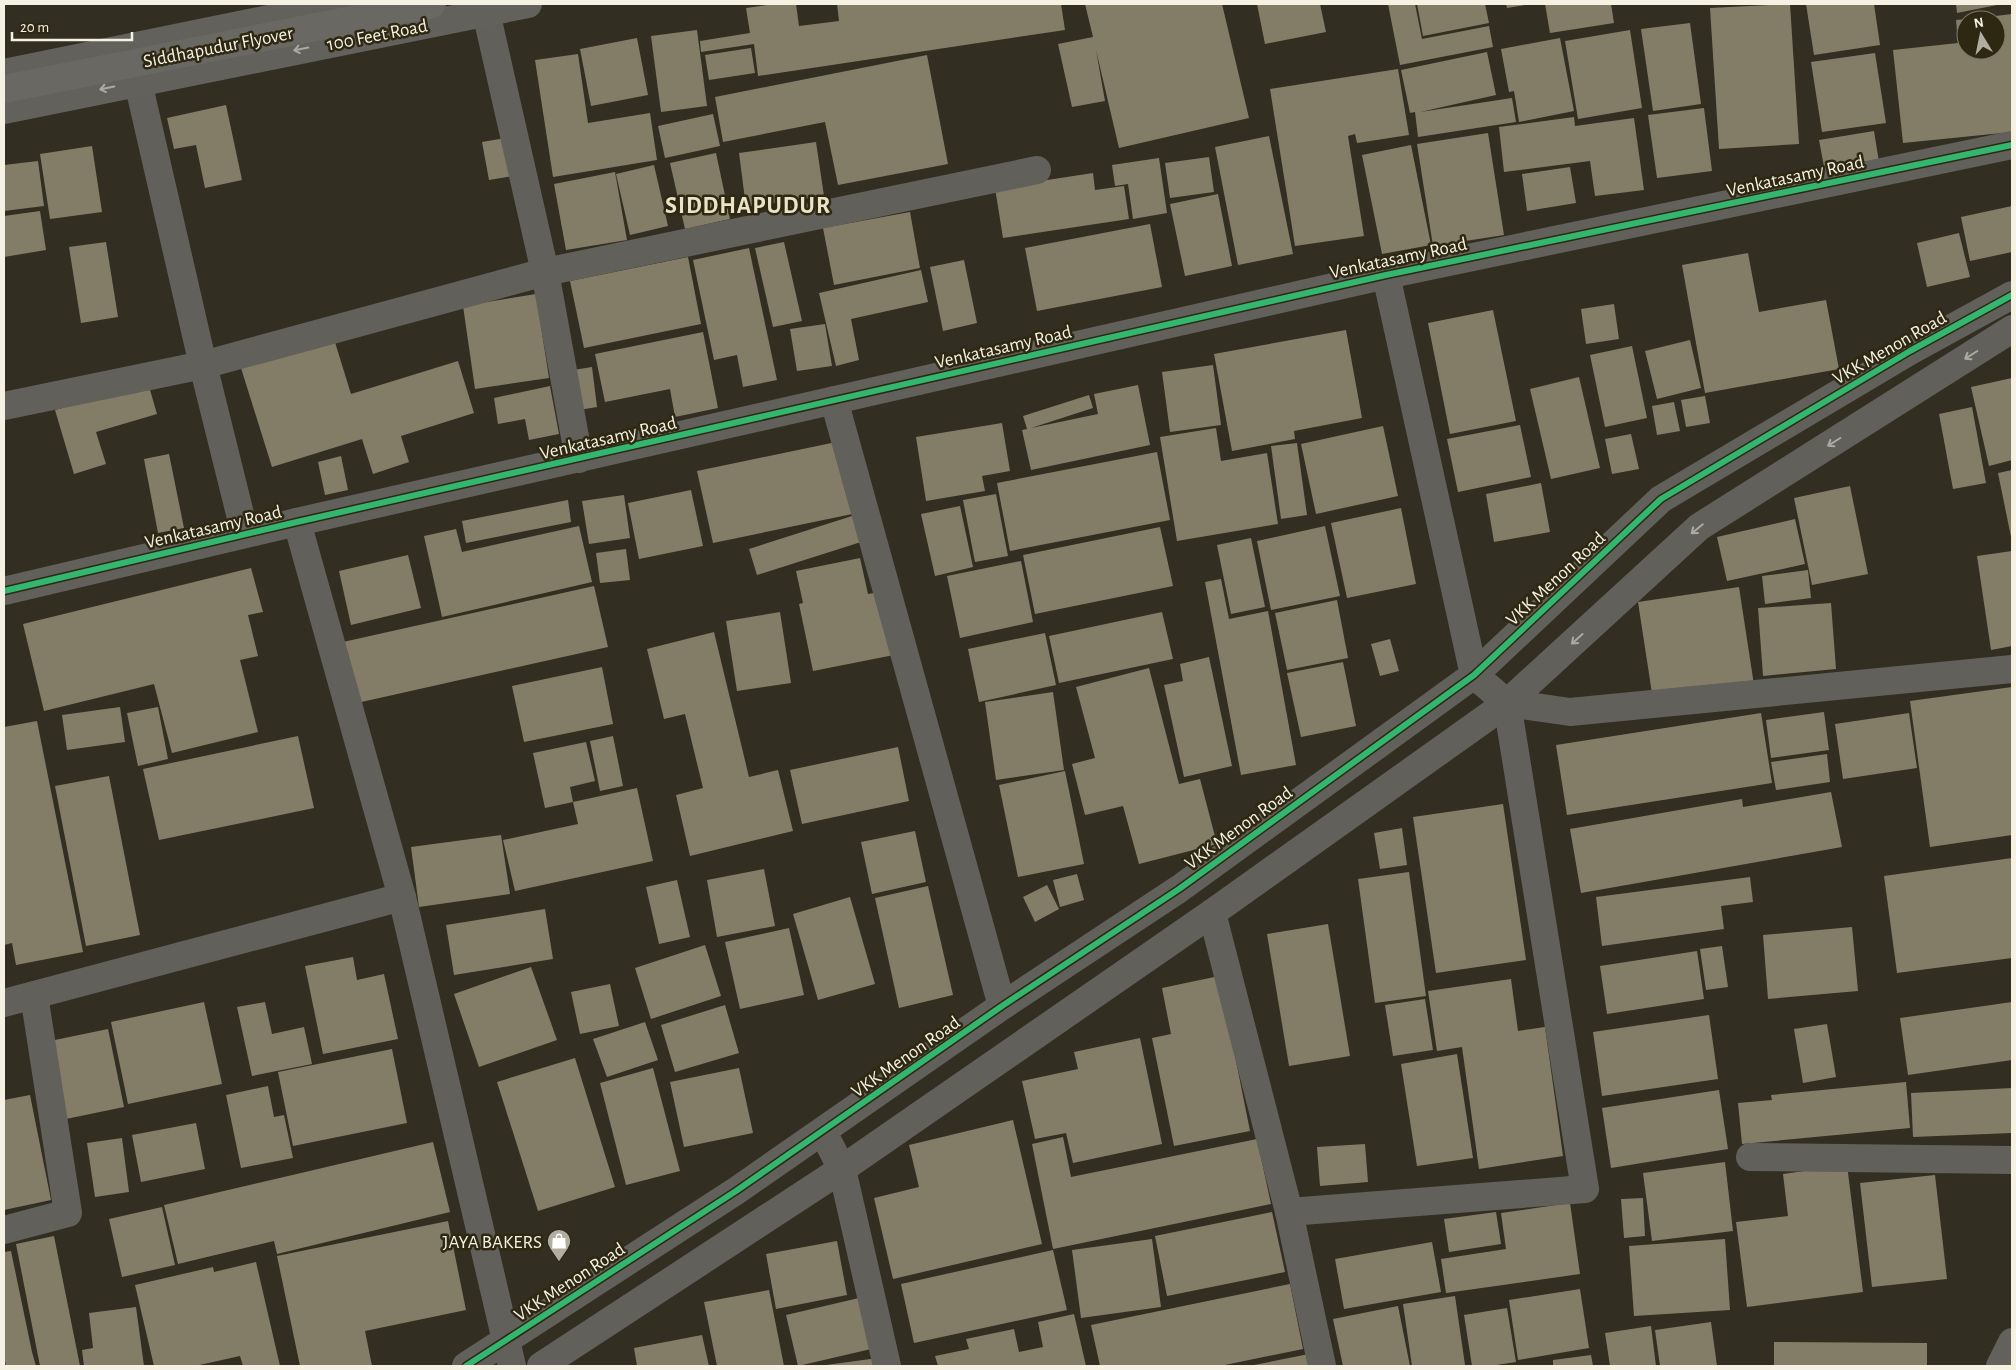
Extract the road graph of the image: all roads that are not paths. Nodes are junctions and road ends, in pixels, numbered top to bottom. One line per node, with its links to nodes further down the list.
1 (342, 4): 5 (main road, 100 Feet Road)
2 (432, 4): 7 (main road, Siddhapudur Flyover)
3 (528, 4): 4 (main road, 100 Feet Road)
4 (486, 12): 6 (main road, 100 Feet Road, one-way to 6); 11 (street)
5 (4, 73)
6 (138, 82): 8 (main road, 100 Feet Road, one-way to 8); 15 (street)
7 (4, 89)
8 (4, 110)
9 (2012, 145): 12 (street, Venkatasamy Road)
10 (1037, 170): 11 (street)
11 (545, 272): 15 (street); 18 (street)
12 (1386, 275): 16 (street, Venkatasamy Road); 23 (street)
13 (2012, 295): 23 (street, VKK Menon Road)
14 (2012, 328): 24 (street, one-way to 24)
15 (203, 365): 17 (street); 20 (street)
16 (834, 400): 18 (street, Venkatasamy Road); 29 (street)
17 (4, 406)
18 (579, 459): 19 (street, Venkatasamy Road)
19 (297, 522): 20 (street, Venkatasamy Road); 25 (street)
20 (245, 534): 21 (street, Venkatasamy Road)
21 (4, 591)
22 (2012, 669): 24 (street)
23 (1474, 675): 24 (street); 29 (street, VKK Menon Road)
24 (1507, 703): 26 (street); 34 (street)
25 (402, 898): 27 (street); 36 (street)
26 (1212, 912): 33 (street); 34 (street)
27 (34, 995): 28 (street); 35 (street)
28 (4, 1003)
29 (1002, 1006): 30 (street, VKK Menon Road)
30 (823, 1132): 33 (street); 36 (street, VKK Menon Road)
31 (1750, 1157): 32 (street)
32 (2012, 1160)
33 (842, 1169): 40 (street); 41 (street)
34 (1289, 1212): 42 (street)
35 (4, 1230)
36 (505, 1340): 38 (street, VKK Menon Road); 39 (street)
37 (2012, 1342): 43 (main road)
38 (466, 1366)
39 (512, 1366)
40 (540, 1366)
41 (887, 1366)
42 (1322, 1366)
43 (2000, 1366)

